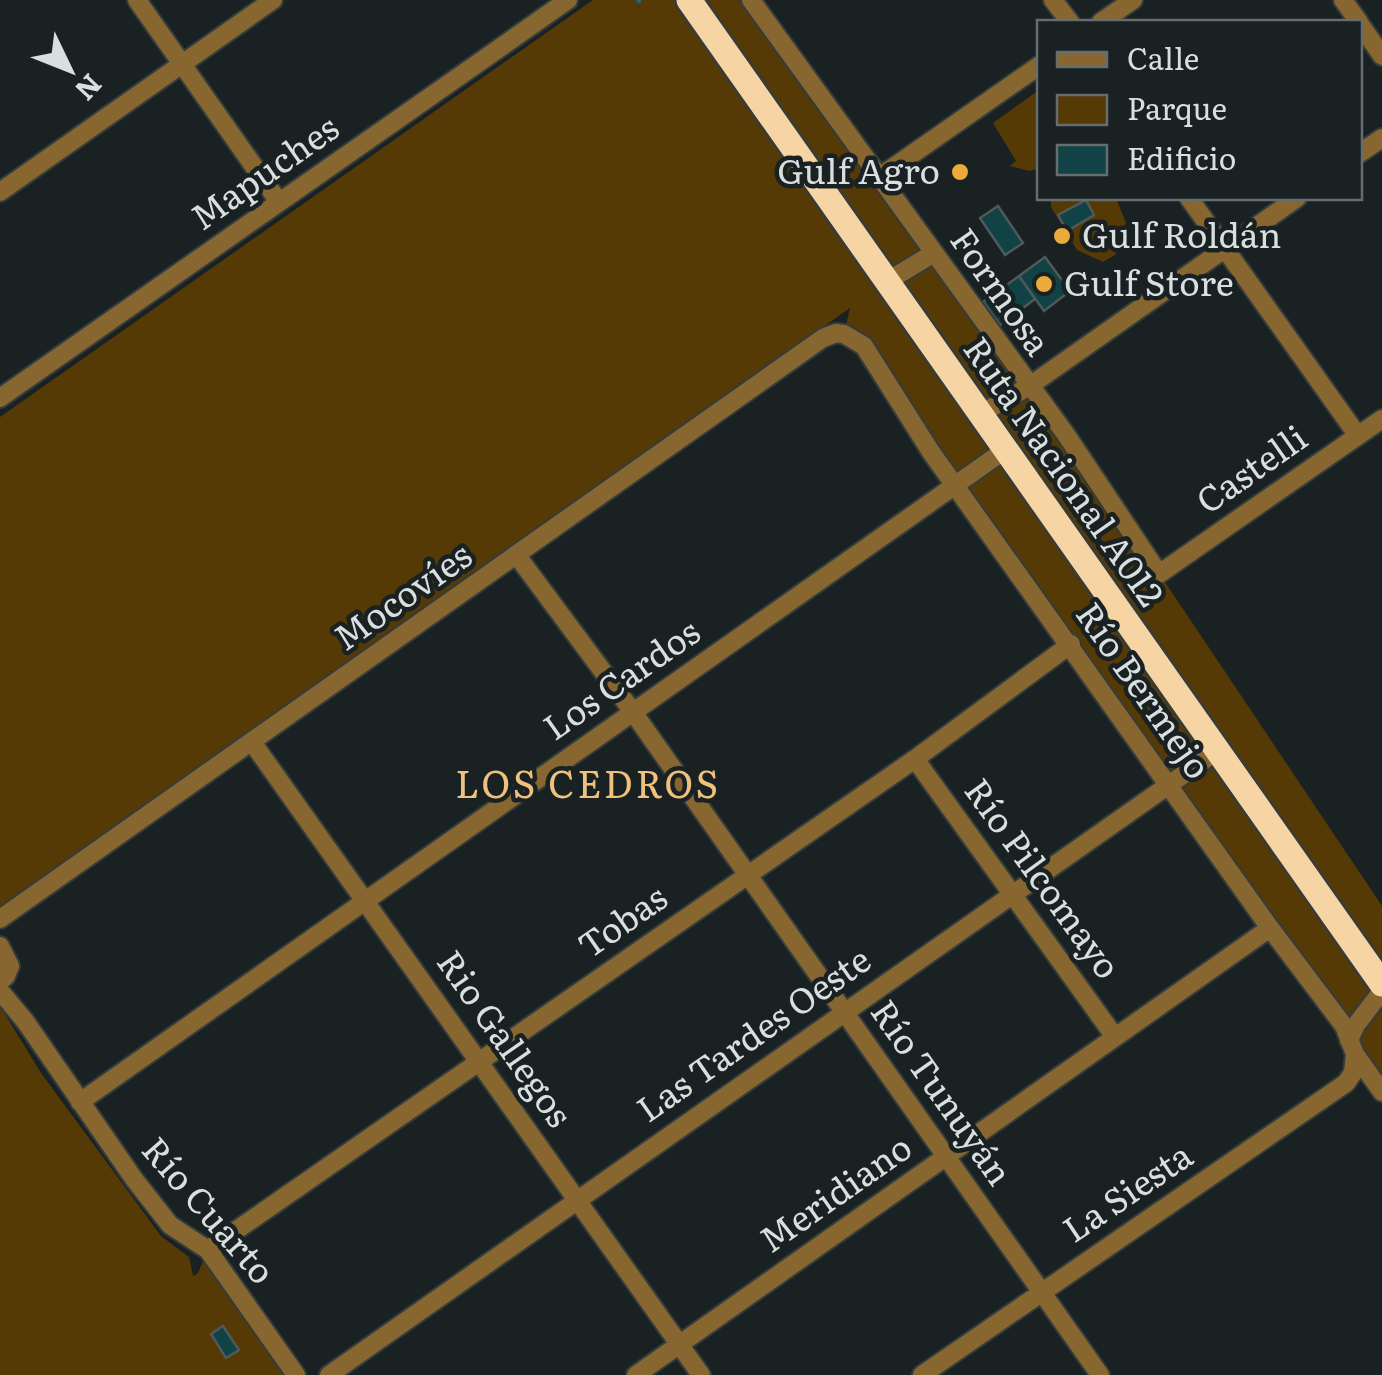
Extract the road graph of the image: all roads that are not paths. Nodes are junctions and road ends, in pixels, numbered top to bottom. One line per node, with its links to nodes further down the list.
1 (137, 0): 12 (street)
2 (273, 0): 12 (street)
3 (568, 0): 18 (street, Mapuches)
4 (689, 0): 21 (highway, Ruta Nacional A012)
5 (751, 0): 14 (street, Formosa)
6 (1053, 0): 8 (street)
7 (1133, 0): 9 (street)
8 (1068, 20)
9 (1103, 20)
10 (1362, 27): 11 (street)
11 (1382, 56)
12 (182, 64): 15 (street); 18 (street)
13 (1037, 67): 14 (street)
14 (878, 178): 20 (street, Formosa)
15 (0, 192)
16 (1190, 200): 19 (street)
17 (1294, 200): 19 (street)
18 (279, 202): 24 (street, Mapuches)
19 (1224, 249): 23 (street); 27 (street)
20 (934, 254): 21 (street); 23 (street, Formosa)
21 (886, 282): 25 (highway, Ruta Nacional A012)
22 (844, 334): 29 (street, Río Bermejo); 30 (street, Mocovíes)
23 (1028, 387): 25 (street); 31 (street, Formosa)
24 (2, 394)
25 (980, 414): 28 (highway, Ruta Nacional A012)
26 (1382, 418): 27 (street, Castelli)
27 (1358, 436): 31 (street, Castelli)
28 (1005, 450): 29 (street, Los Cardos); 35 (highway, Ruta Nacional A012)
29 (956, 485): 32 (street, Río Bermejo); 33 (street, Los Cardos)
30 (518, 557): 33 (street, Río Tunuyán); 34 (street, Mocovíes)
31 (1159, 574)
32 (1071, 644): 36 (street, Tobas); 37 (street, Río Bermejo)
33 (632, 712): 38 (street, Río Tunuyán); 40 (street, Los Cardos)
34 (252, 742): 40 (street, Rio Gallegos); 41 (street, Mocovíes)
35 (1218, 751): 37 (street, Las Tardes Oeste); 45 (highway, Ruta Nacional A012)
36 (916, 759): 38 (street, Tobas); 39 (street, Río Pilcomayo)
37 (1170, 785): 39 (street, Las Tardes Oeste); 42 (street, Río Bermejo)
38 (748, 875): 47 (street, Río Tunuyán); 50 (street, Tobas)
39 (1012, 894): 47 (street, Las Tardes Oeste); 48 (street, Río Pilcomayo)
40 (366, 900): 50 (street, Rio Gallegos); 52 (street, Los Cardos)
41 (0, 919)
42 (1270, 928): 48 (street, Meridiano); 49 (street, Río Bermejo)
43 (0, 946): 44 (street)
44 (0, 981)
45 (1382, 988): 49 (street, La Siesta)
46 (0, 991): 52 (street, Río Cuarto)
47 (844, 1012): 53 (street, Río Tunuyán); 54 (street, Las Tardes Oeste)
48 (1115, 1038): 53 (street, Meridiano)
49 (1352, 1047): 51 (street, Río Bermejo); 56 (street, La Siesta)
50 (480, 1061): 54 (street, Rio Gallegos); 55 (street, Tobas)
51 (1382, 1092)
52 (80, 1102): 55 (street, Río Cuarto)
53 (946, 1156): 56 (street, Río Tunuyán); 57 (street, Meridiano)
54 (576, 1199): 57 (street, Rio Gallegos); 59 (street, Las Tardes Oeste)
55 (208, 1250): 58 (street, Río Cuarto)
56 (1041, 1291): 62 (street, La Siesta); 63 (street, Río Tunuyán)
57 (679, 1344): 60 (street, Meridiano); 61 (street, Rio Gallegos)
58 (296, 1375)
59 (329, 1375)
60 (636, 1375)
61 (701, 1375)
62 (922, 1375)
63 (1100, 1375)

